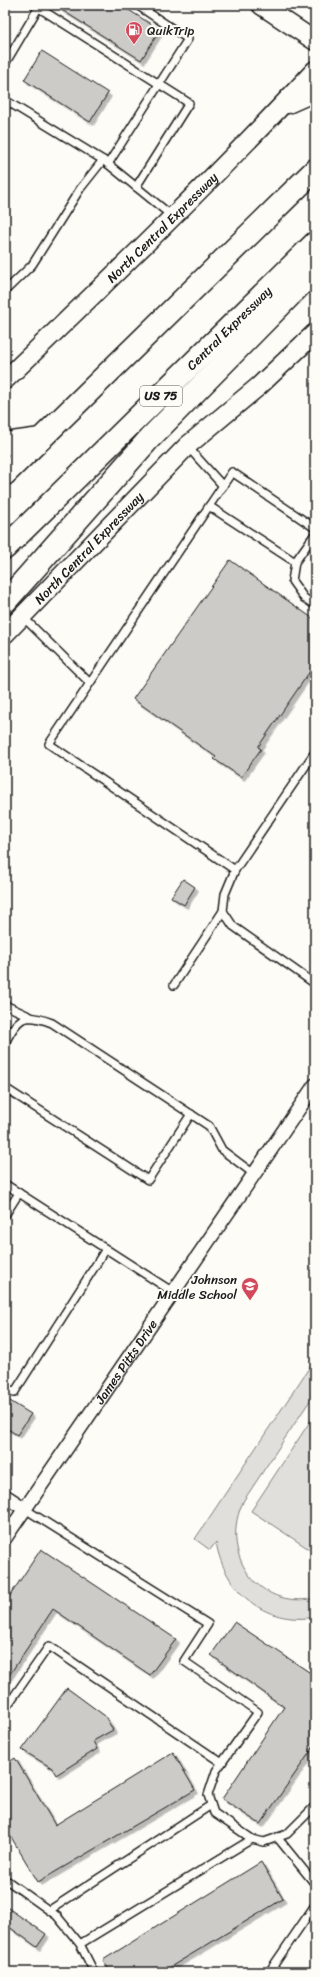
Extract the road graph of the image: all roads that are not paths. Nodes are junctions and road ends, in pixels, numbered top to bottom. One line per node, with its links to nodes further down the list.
1 (137, 5): 7 (lane)
2 (261, 5): 4 (main road)
3 (39, 6): 5 (lane); 7 (lane)
4 (315, 41)
5 (5, 64)
6 (315, 70): 10 (main road, North Central Expressway)
7 (159, 85): 11 (lane); 13 (lane)
8 (315, 92): 10 (main road)
9 (5, 100): 11 (lane)
10 (280, 108): 14 (main road, North Central Expressway)
11 (106, 162): 13 (lane); 17 (lane)
12 (315, 170): 20 (highway)
13 (136, 187): 14 (lane)
14 (172, 216): 19 (main road, North Central Expressway)
15 (315, 243): 28 (highway, Central Expressway / US 75)
16 (315, 270): 30 (highway)
17 (6, 287)
18 (315, 333): 22 (main road, North Central Expressway)
19 (5, 380)
20 (41, 439): 21 (highway); 23 (highway)
21 (5, 444)
22 (187, 446): 24 (lane); 32 (main road, North Central Expressway)
23 (5, 474)
24 (223, 486): 25 (lane); 26 (lane)
25 (209, 506): 29 (lane); 34 (lane)
26 (315, 528)
27 (315, 534): 29 (lane)
28 (5, 548)
29 (295, 562): 31 (lane)
30 (5, 602)
31 (315, 605)
32 (23, 617): 33 (main road, North Central Expressway); 34 (lane)
33 (5, 634)
34 (90, 683): 36 (lane)
35 (315, 752): 36 (lane)
36 (235, 870): 37 (lane)
37 (224, 911): 38 (lane); 39 (lane)
38 (315, 984)
39 (174, 985)
40 (5, 1005): 41 (lane)
41 (31, 1017): 42 (lane); 45 (lane)
42 (5, 1043)
43 (315, 1085): 46 (street, James Pitts Drive)
44 (5, 1088): 45 (lane)
45 (191, 1114): 46 (lane)
46 (254, 1174): 51 (street, James Pitts Drive)
47 (5, 1184): 48 (lane)
48 (19, 1193): 49 (lane); 50 (lane)
49 (5, 1215)
50 (106, 1249): 51 (lane); 52 (lane)
51 (173, 1292): 54 (street, James Pitts Drive)
52 (5, 1387)
53 (5, 1496): 54 (street)
54 (25, 1509): 55 (street, James Pitts Drive); 58 (lane)
55 (5, 1538)
56 (8, 1699): 57 (lane); 58 (lane)
57 (5, 1709)
58 (222, 1763): 59 (lane)
59 (211, 1805): 62 (lane); 66 (lane)
60 (315, 1806): 61 (lane)
61 (277, 1837): 62 (lane); 64 (lane)
62 (252, 1839): 67 (lane)
63 (5, 1879): 66 (lane)
64 (315, 1884)
65 (315, 1905): 69 (lane)
66 (50, 1910): 67 (lane)
67 (80, 1944): 68 (lane)
68 (94, 1972)
69 (269, 1972)

